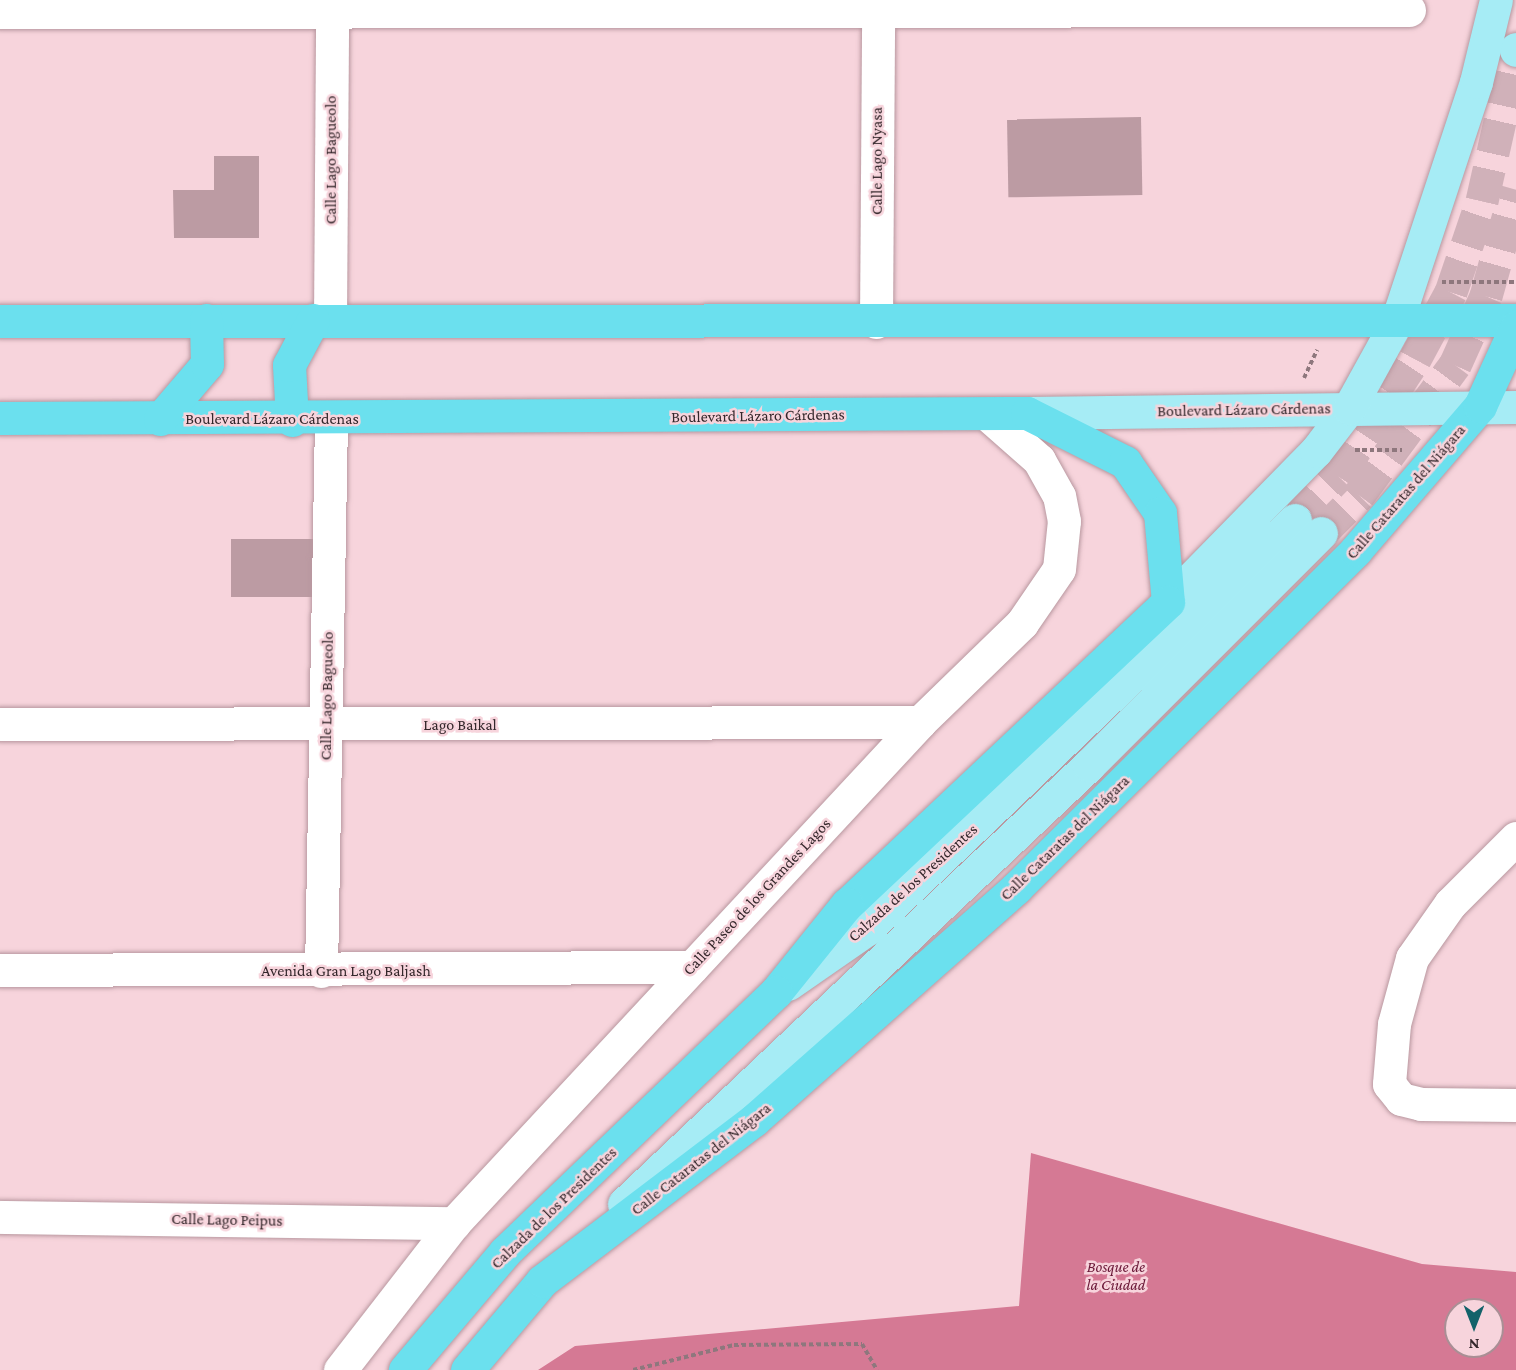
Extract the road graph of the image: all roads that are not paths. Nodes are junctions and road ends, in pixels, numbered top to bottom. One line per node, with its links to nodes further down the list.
1 (1496, 0): 10 (main road)
2 (878, 6): 3 (street); 4 (street); 11 (street, Calle Lago Nyasa)
3 (332, 7): 5 (street); 7 (street, Calle Lago Bagueolo)
4 (1409, 10)
5 (0, 12)
6 (206, 320): 7 (highway); 9 (highway); 19 (highway)
7 (322, 320): 11 (highway); 20 (highway)
8 (1516, 320): 10 (highway)
9 (0, 321)
10 (1397, 321): 11 (highway); 15 (main road)
11 (876, 322)
12 (1516, 327): 13 (highway, Calle Cataratas del Niágara)
13 (1480, 406): 14 (main road, Boulevard Lázaro Cárdenas); 15 (main road, Boulevard Lázaro Cárdenas); 36 (highway, Calle Cataratas del Niágara)
14 (1516, 407)
15 (1349, 408): 16 (main road, Boulevard Lázaro Cárdenas); 22 (main road)
16 (1027, 413): 17 (highway, Boulevard Lázaro Cárdenas); 22 (highway)
17 (987, 414): 21 (highway, Boulevard Lázaro Cárdenas); 23 (street, Calle Paseo de los Grandes Lagos)
18 (0, 418): 19 (highway, Boulevard Lázaro Cárdenas)
19 (160, 419): 20 (highway, Boulevard Lázaro Cárdenas)
20 (292, 420): 21 (highway, Boulevard Lázaro Cárdenas)
21 (331, 420): 25 (street, Calle Lago Bagueolo)
22 (1168, 602): 32 (highway)
23 (920, 722): 25 (street, Lago Baikal); 29 (street, Calle Paseo de los Grandes Lagos)
24 (0, 724): 25 (street, Lago Baikal)
25 (327, 726): 31 (street, Calle Lago Bagueolo)
26 (1516, 838): 27 (street)
27 (1482, 871): 28 (street); 33 (street)
28 (1516, 874)
29 (692, 967): 31 (street, Avenida Gran Lago Baljash); 35 (street, Calle Paseo de los Grandes Lagos)
30 (0, 970): 31 (street, Avenida Gran Lago Baljash)
31 (321, 971)
32 (776, 993): 36 (main road, Calzada de los Presidentes); 38 (highway, Calzada de los Presidentes)
33 (1516, 1105)
34 (0, 1217): 35 (street, Calle Lago Peipus)
35 (454, 1223): 37 (street, Calle Paseo de los Grandes Lagos)
36 (542, 1281): 39 (highway, Calzada de los Presidentes)
37 (340, 1370)
38 (405, 1370)
39 (467, 1370)

